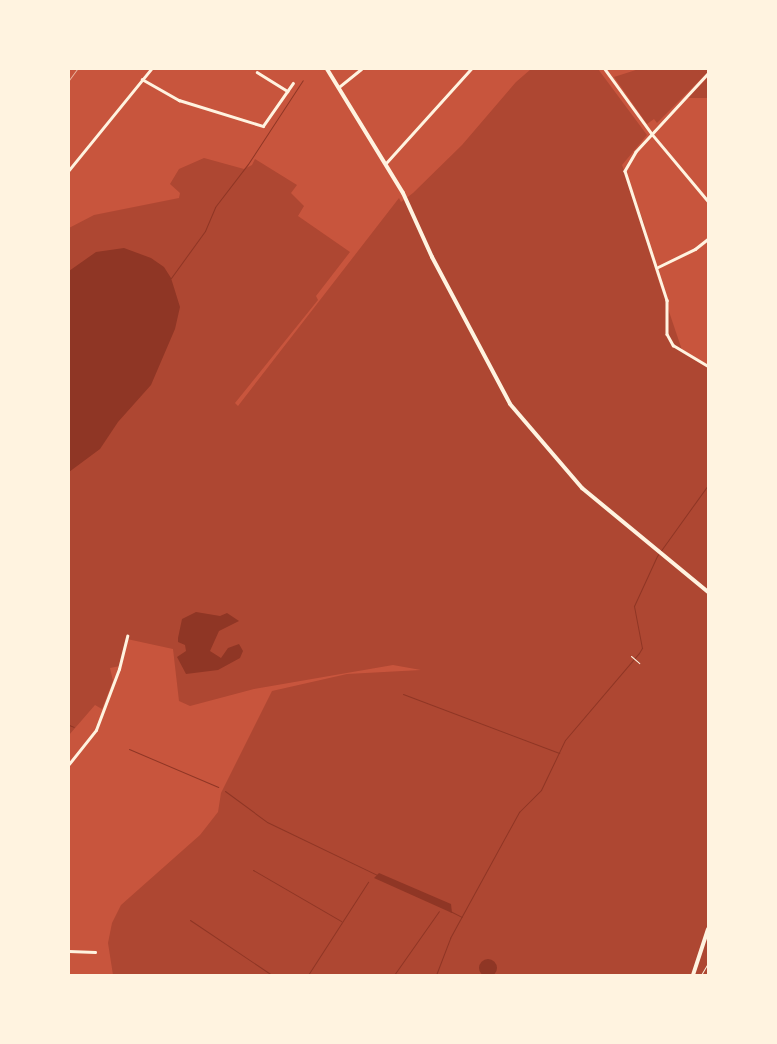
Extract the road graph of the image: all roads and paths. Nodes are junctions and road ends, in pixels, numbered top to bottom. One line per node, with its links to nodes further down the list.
1 (151, 69): 8 (street)
2 (327, 69): 10 (main road)
3 (361, 69): 10 (street)
4 (471, 69): 13 (street)
5 (605, 69): 12 (street)
6 (257, 72): 11 (street)
7 (708, 74): 12 (street)
8 (142, 79): 11 (street); 14 (street)
9 (293, 83): 11 (street)
10 (339, 87): 13 (main road)
11 (287, 91)
12 (652, 134): 15 (street); 17 (street)
13 (386, 163): 19 (main road)
14 (69, 170)
15 (708, 201)
16 (708, 239): 17 (street)
17 (658, 267): 18 (street)
18 (708, 366)
19 (708, 592)
20 (126, 636): 23 (street)
21 (630, 656): 22 (path)
22 (639, 663)
23 (69, 764)
24 (708, 929): 28 (main road)
25 (69, 951): 26 (street)
26 (96, 952)
27 (708, 963): 29 (path)
28 (693, 975)
29 (701, 975)

